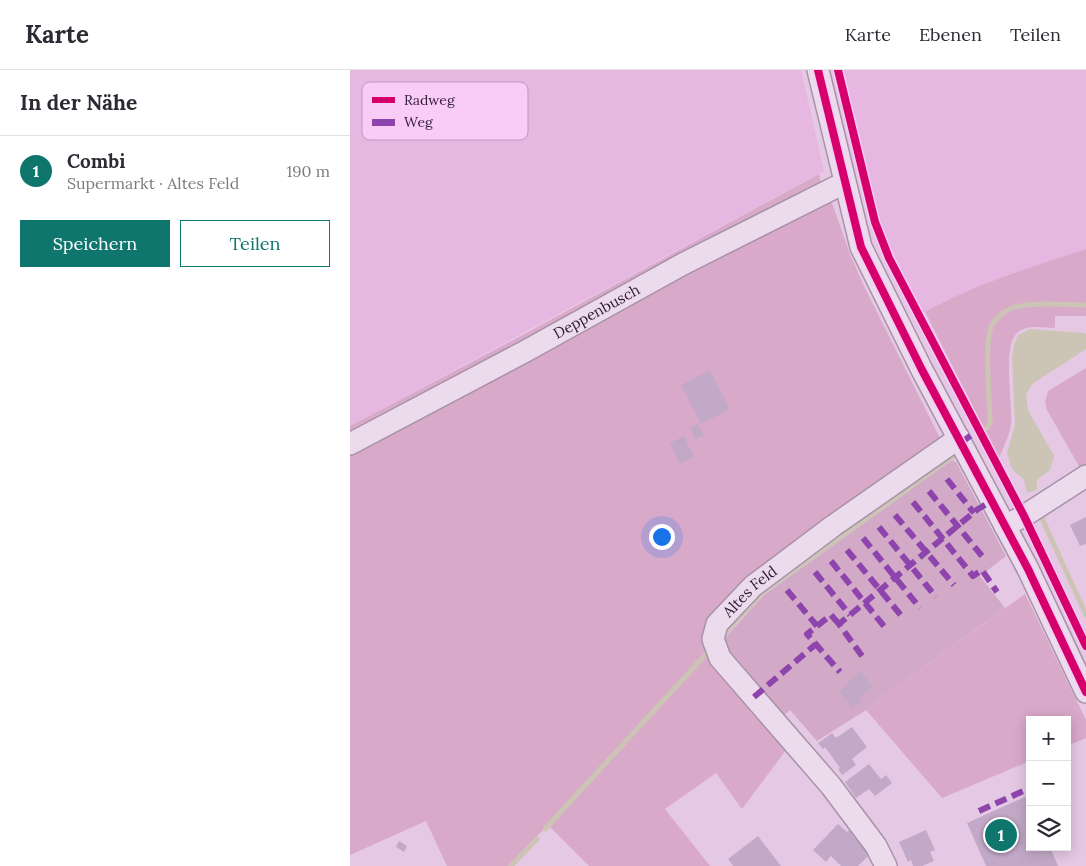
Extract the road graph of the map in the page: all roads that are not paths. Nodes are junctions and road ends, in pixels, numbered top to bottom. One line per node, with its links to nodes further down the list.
1 (818, 70): 2 (street)
2 (844, 184): 3 (street); 4 (street, Deppenbusch)
3 (959, 438): 6 (street); 8 (street, Altes Feld)
4 (350, 444)
5 (1086, 476): 6 (street)
6 (1005, 526): 7 (street)
7 (1086, 692)
8 (886, 866)

